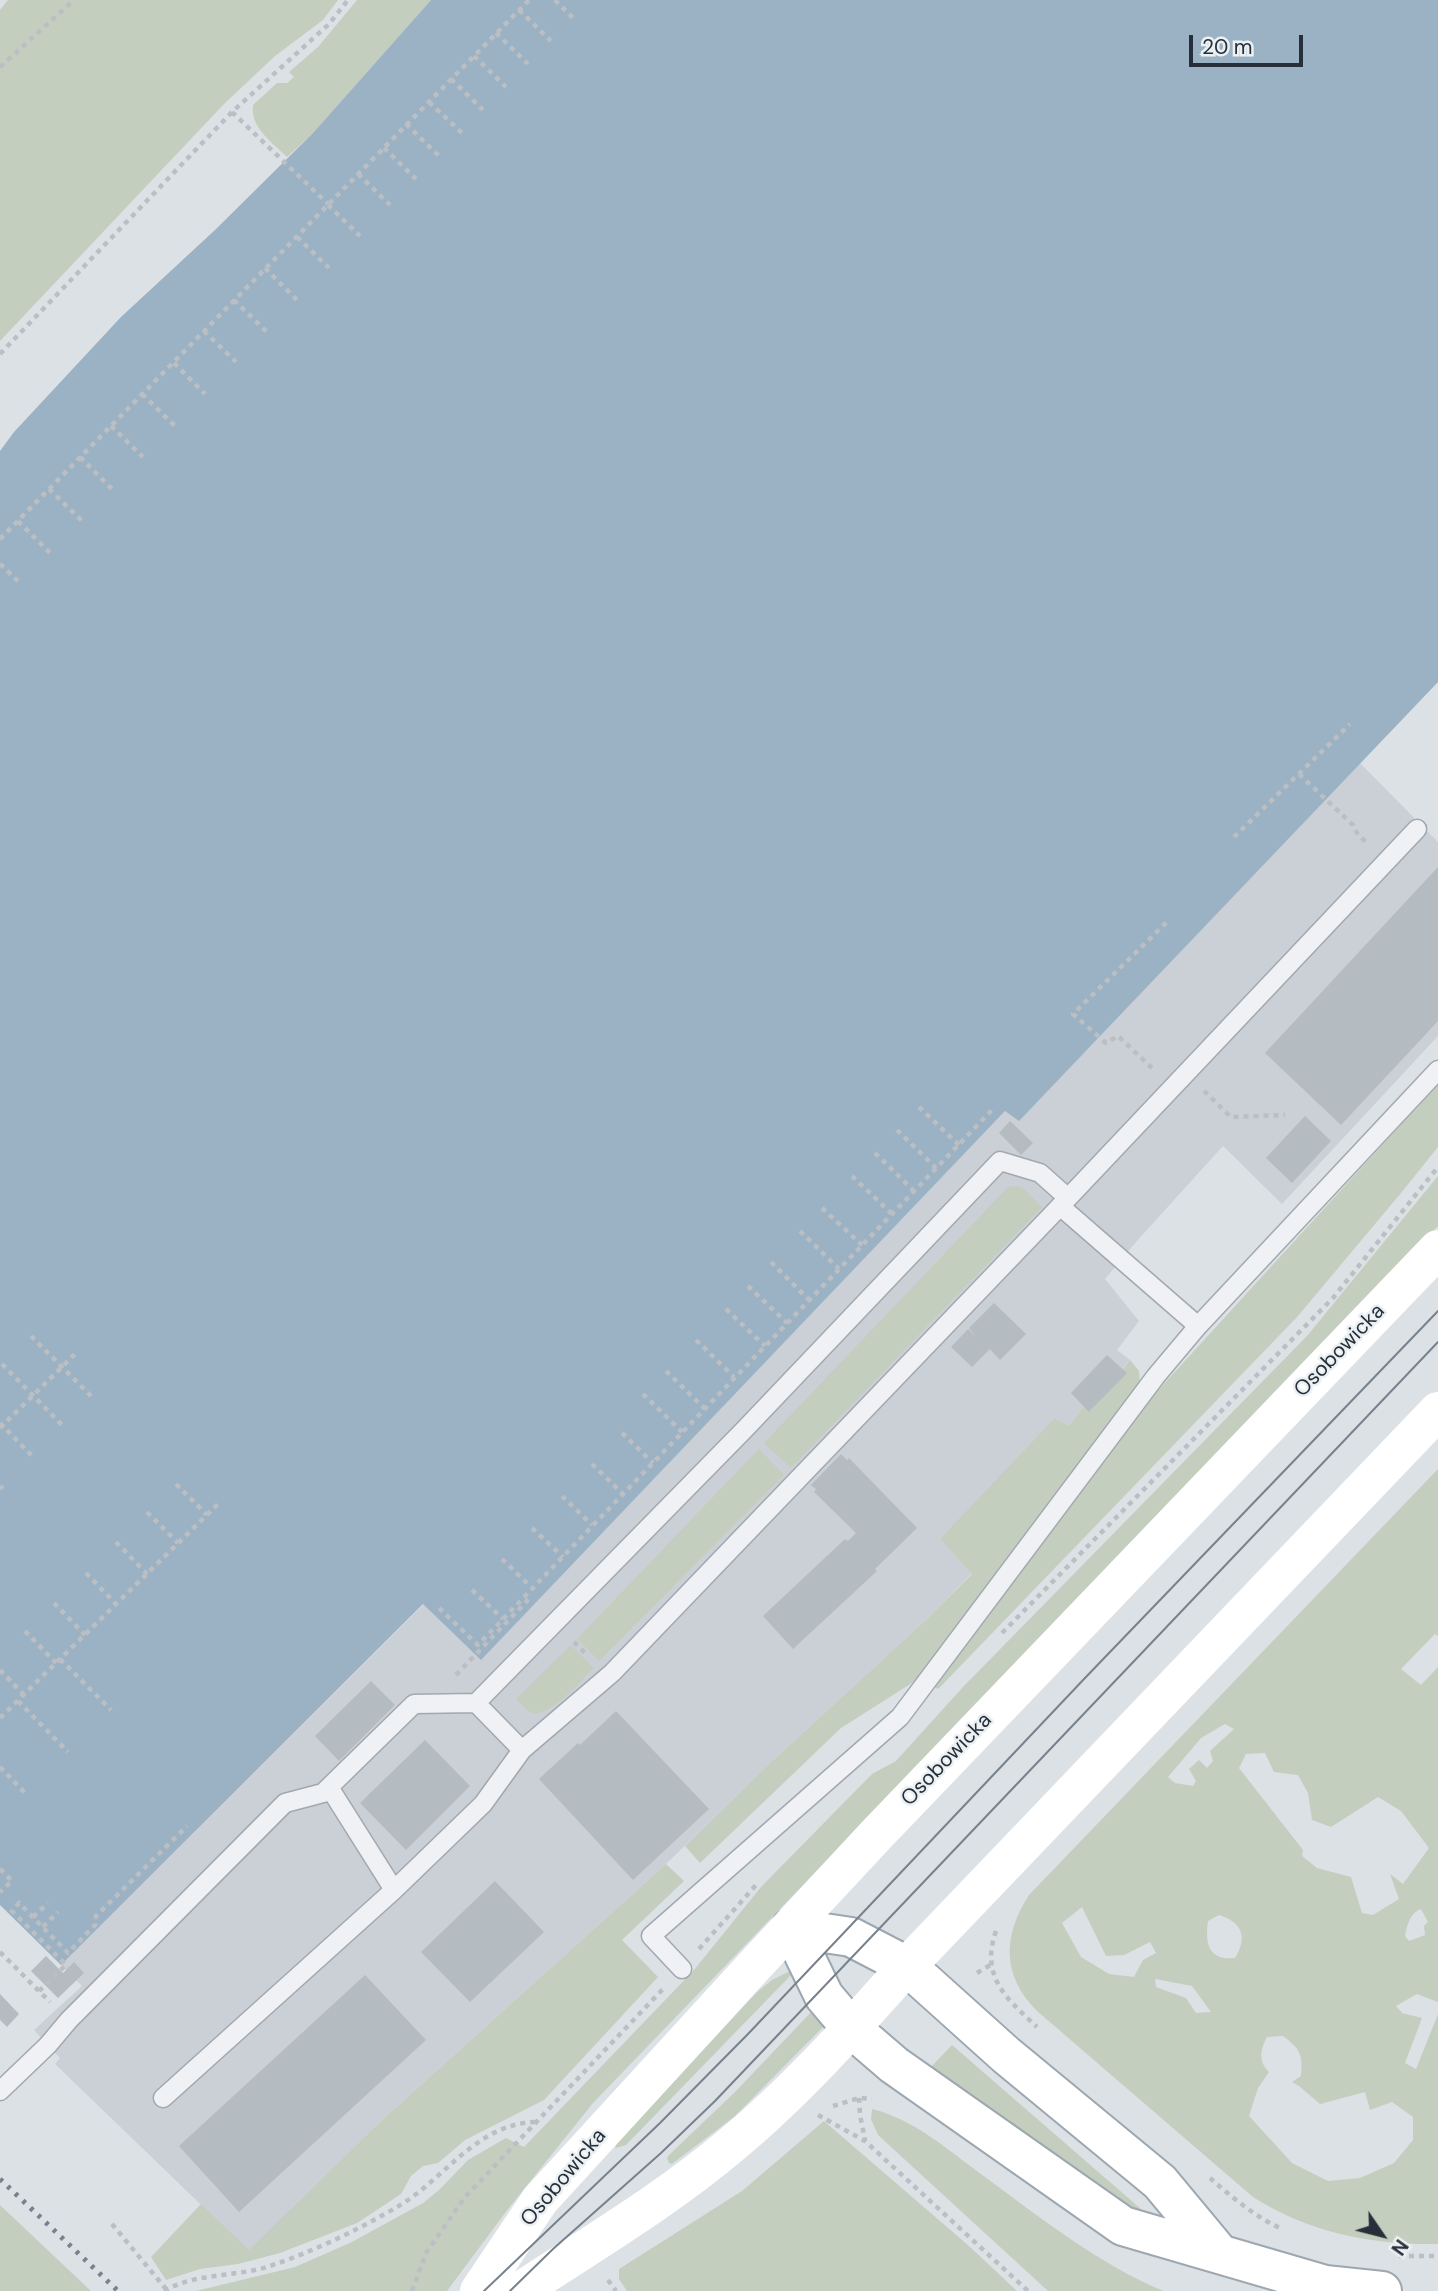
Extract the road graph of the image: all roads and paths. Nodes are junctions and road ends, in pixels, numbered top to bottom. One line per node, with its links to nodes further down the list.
1 (74, 0): 11 (path)
2 (348, 0): 16 (path)
3 (529, 0): 5 (path)
4 (555, 0): 6 (path)
5 (519, 10): 7 (path); 8 (path)
6 (573, 18)
7 (496, 33): 9 (path); 10 (path)
8 (551, 41)
9 (474, 56): 12 (path); 13 (path)
10 (528, 64)
11 (0, 67)
12 (451, 79): 14 (path); 15 (path)
13 (506, 87)
14 (429, 102): 17 (path); 18 (path)
15 (483, 110)
16 (232, 112): 23 (path); 33 (path)
17 (406, 124): 19 (path); 20 (path)
18 (462, 133)
19 (384, 148): 21 (path); 22 (path)
20 (439, 156)
21 (358, 174): 23 (path); 24 (path)
22 (416, 179)
23 (328, 204): 25 (path); 26 (path)
24 (390, 205)
25 (360, 236)
26 (297, 237): 27 (path); 28 (path)
27 (265, 268): 29 (path); 30 (path)
28 (329, 268)
29 (234, 300): 31 (path); 32 (path)
30 (298, 300)
31 (204, 331): 34 (path); 35 (path)
32 (267, 332)
33 (0, 354)
34 (236, 362)
35 (173, 363): 36 (path); 37 (path)
36 (142, 394): 38 (path); 39 (path)
37 (205, 394)
38 (111, 426): 40 (path); 41 (path)
39 (174, 426)
40 (80, 457): 42 (path); 43 (path)
41 (143, 457)
42 (50, 489): 44 (path); 45 (path)
43 (112, 489)
44 (18, 521): 46 (path); 47 (path)
45 (82, 521)
46 (0, 539)
47 (50, 553)
48 (0, 564): 49 (path)
49 (20, 583)
50 (1350, 724): 51 (path)
51 (1299, 774): 52 (path); 54 (path)
52 (1353, 825)
53 (1418, 829): 57 (lane)
54 (1234, 837)
55 (1168, 921): 58 (path)
56 (1438, 1070): 80 (lane)
57 (1186, 1074): 58 (lane); 61 (path)
58 (1173, 1088): 68 (lane)
59 (919, 1107): 63 (path)
60 (992, 1110): 63 (path)
61 (1285, 1115)
62 (897, 1130): 65 (path)
63 (959, 1145): 65 (path)
64 (875, 1153): 67 (path)
65 (936, 1168): 67 (path)
66 (852, 1176): 70 (path)
67 (914, 1191): 70 (path)
68 (1064, 1202): 80 (lane); 122 (lane); 128 (lane)
69 (822, 1208): 72 (path)
70 (892, 1214): 72 (path)
71 (800, 1231): 75 (path)
72 (862, 1245): 75 (path)
73 (1438, 1249): 147 (street, Osobowicka)
74 (771, 1262): 77 (path)
75 (839, 1269): 77 (path)
76 (748, 1286): 79 (path)
77 (809, 1300): 79 (path)
78 (726, 1309): 83 (path)
79 (787, 1323): 83 (path)
80 (1198, 1326): 150 (lane)
81 (31, 1336): 86 (path)
82 (696, 1340): 88 (path)
83 (765, 1346): 88 (path)
84 (76, 1353): 86 (path)
85 (2, 1364): 90 (path)
86 (62, 1367): 90 (path); 91 (path)
87 (666, 1371): 92 (path)
88 (734, 1377): 92 (path)
89 (643, 1394): 96 (path)
90 (33, 1395): 94 (path); 95 (path)
91 (94, 1399)
92 (705, 1409): 96 (path)
93 (1438, 1411): 149 (street)
94 (1, 1426): 98 (path)
95 (65, 1428)
96 (682, 1432): 99 (path)
97 (622, 1433): 99 (path)
98 (34, 1458)
99 (653, 1463): 102 (path)
100 (592, 1464): 102 (path)
101 (176, 1484): 106 (path)
102 (623, 1494): 107 (path)
103 (562, 1496): 107 (path)
104 (220, 1502): 106 (path)
105 (147, 1511): 110 (path)
106 (207, 1515): 110 (path)
107 (592, 1525): 111 (path)
108 (532, 1528): 111 (path)
109 (116, 1542): 114 (path)
110 (178, 1544): 114 (path)
111 (563, 1557): 115 (path)
112 (502, 1559): 115 (path)
113 (86, 1573): 119 (path)
114 (147, 1574): 119 (path)
115 (532, 1588): 117 (path)
116 (472, 1590): 121 (path)
117 (523, 1598): 121 (path); 125 (path)
118 (54, 1603): 124 (path)
119 (116, 1604): 124 (path)
120 (439, 1608): 121 (path)
121 (503, 1619)
122 (555, 1623): 128 (path); 131 (lane)
123 (25, 1631): 126 (path)
124 (85, 1635): 126 (path)
125 (475, 1655)
126 (58, 1661): 129 (path); 132 (path)
127 (0, 1670): 129 (path)
128 (608, 1677): 134 (lane)
129 (24, 1695): 130 (path)
130 (18, 1701): 133 (path); 135 (path)
131 (476, 1703): 134 (lane); 137 (lane)
132 (111, 1710)
133 (0, 1718)
134 (522, 1750): 141 (lane)
135 (68, 1752)
136 (0, 1767): 138 (path)
137 (329, 1787): 141 (lane); 153 (lane)
138 (26, 1794)
139 (187, 1826): 146 (path)
140 (0, 1869): 142 (path)
141 (394, 1890): 157 (lane)
142 (0, 1892)
143 (48, 1903): 145 (path)
144 (58, 1912): 146 (path)
145 (33, 1917): 146 (path); 152 (path)
146 (43, 1927)
147 (791, 1928): 149 (street); 154 (street); 171 (street, Osobowicka)
148 (0, 1952): 152 (path)
149 (907, 1966): 154 (street); 166 (street)
150 (682, 1969)
151 (978, 1973): 155 (path)
152 (39, 1991): 153 (path)
153 (69, 2020): 156 (lane)
154 (851, 2028): 166 (street); 172 (street)
155 (1045, 2034)
156 (0, 2091)
157 (163, 2098)
158 (859, 2098): 161 (path)
159 (817, 2114): 161 (path)
160 (535, 2122): 169 (path)
161 (865, 2141): 173 (path)
162 (1200, 2170): 165 (path)
163 (465, 2197): 170 (path)
164 (112, 2224): 169 (path)
165 (1291, 2234)
166 (1219, 2253): 174 (street)
167 (1394, 2255): 168 (path)
168 (1438, 2256)
169 (165, 2290)
170 (412, 2291)
171 (479, 2291)
172 (520, 2291)
173 (1028, 2291)
174 (1382, 2291)

